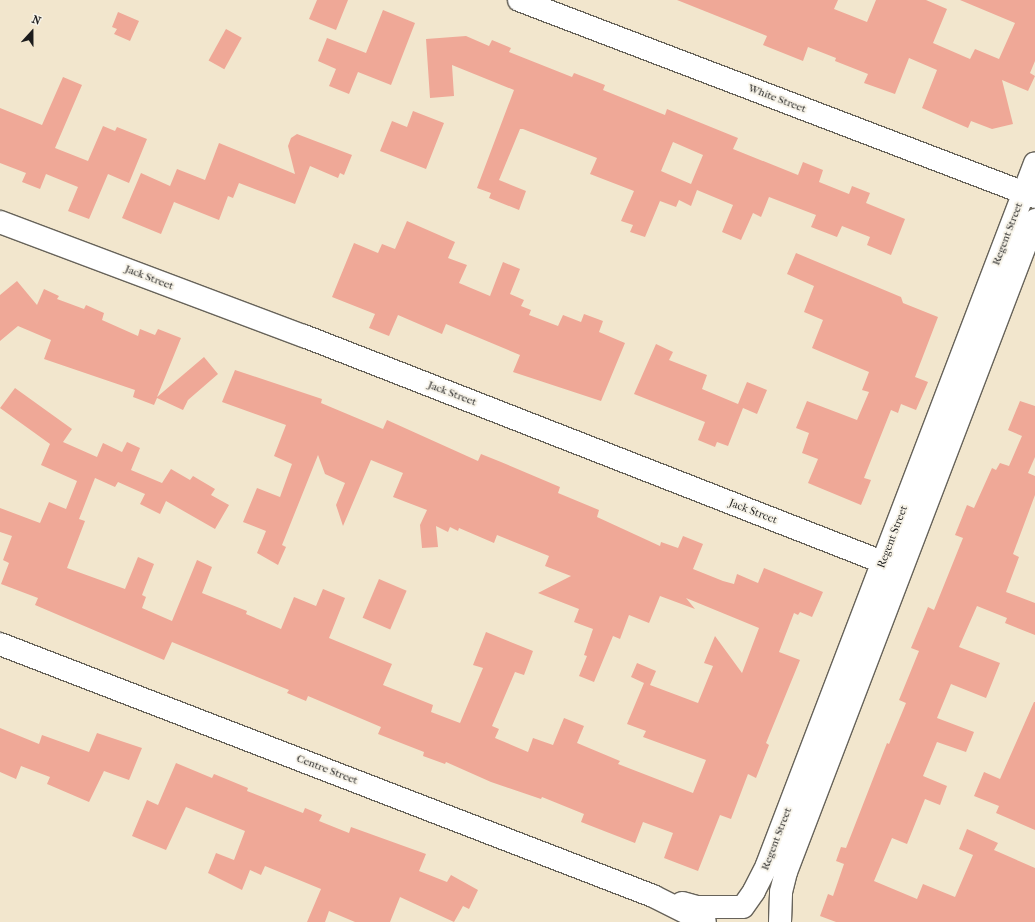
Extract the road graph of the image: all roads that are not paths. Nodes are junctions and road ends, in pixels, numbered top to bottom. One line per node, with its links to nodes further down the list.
1 (519, 0): 3 (street, White Street)
2 (1035, 163): 3 (street, Regent Street)
3 (1029, 195): 6 (street, Regent Street)
4 (1035, 220): 6 (street, Regent Street)
5 (0, 222): 6 (street, Jack Street)
6 (892, 566): 9 (street, Regent Street); 11 (street, Regent Street)
7 (0, 644): 8 (street, Centre Street)
8 (654, 896): 9 (street, Centre Street); 10 (street, Centre Street)
9 (738, 912): 11 (street, Centre Street)
10 (705, 922)
11 (780, 922)

